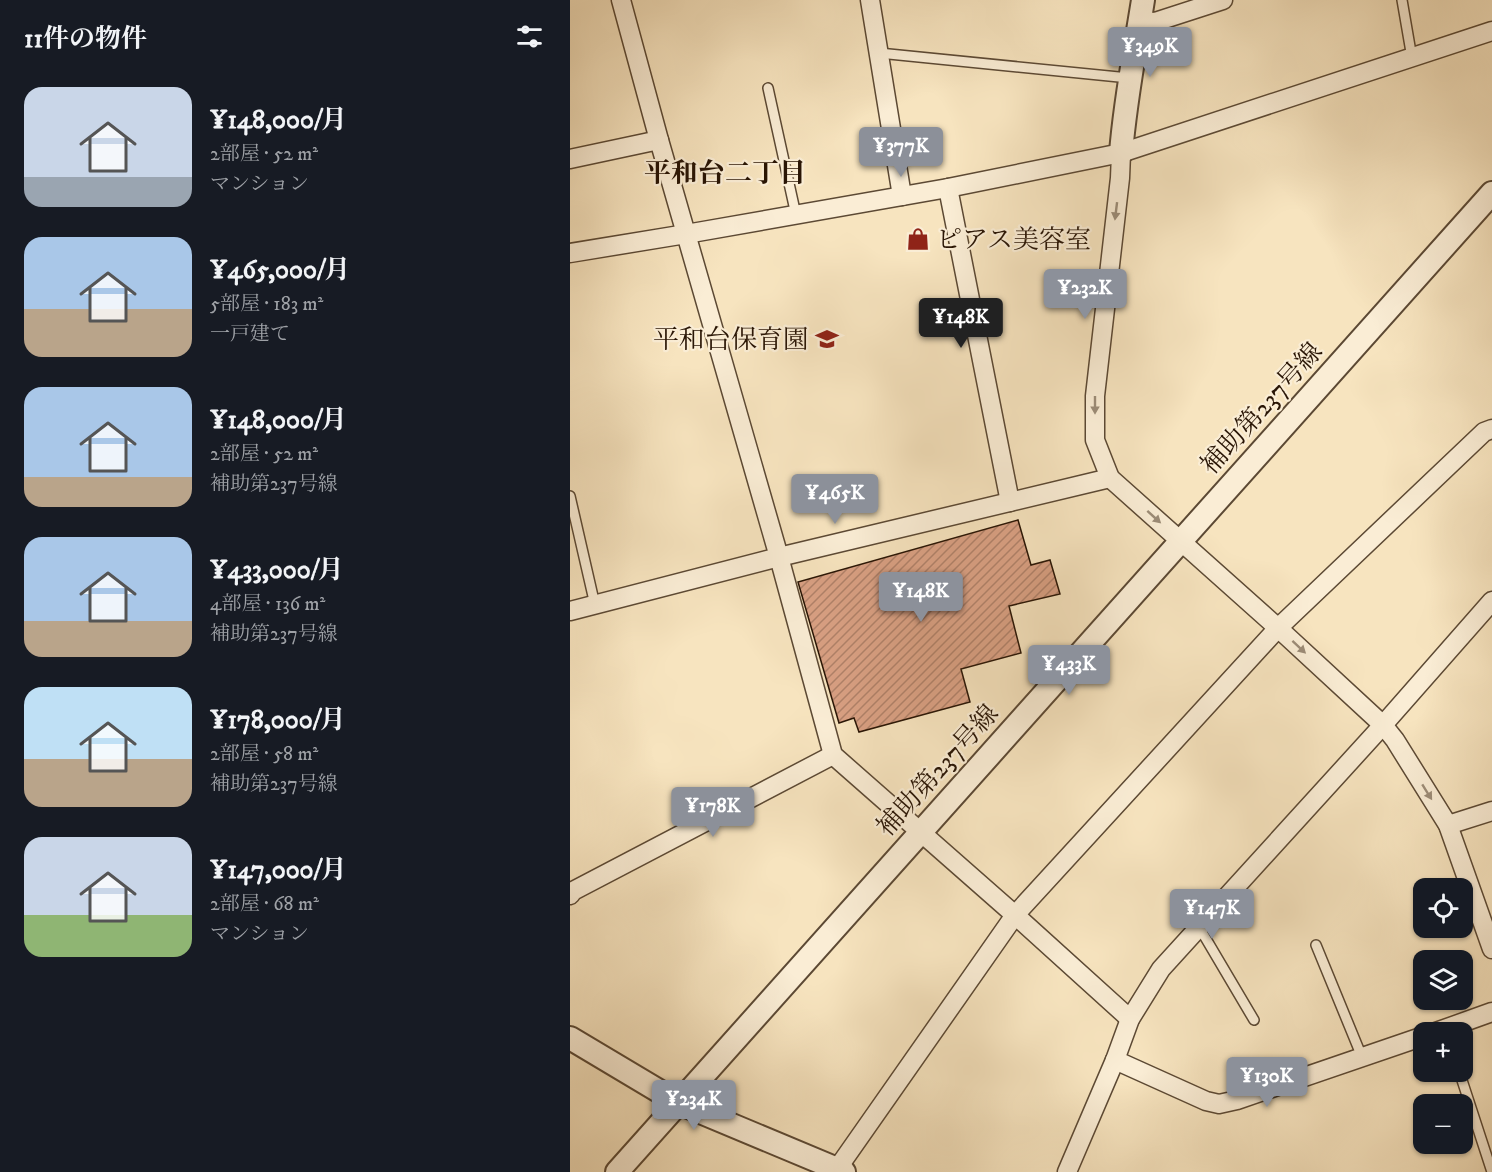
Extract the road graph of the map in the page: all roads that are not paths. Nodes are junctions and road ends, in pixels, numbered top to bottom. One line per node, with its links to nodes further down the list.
1 (621, 0): 11 (street)
2 (870, 0): 7 (street)
3 (1223, 0): 5 (street)
4 (1402, 0): 8 (lane)
5 (1142, 10): 9 (street)
6 (1492, 32): 8 (street)
7 (879, 53): 9 (lane); 16 (street)
8 (1412, 58): 12 (street)
9 (1130, 78): 12 (street)
10 (768, 88): 17 (lane)
11 (659, 140): 13 (street); 18 (street)
12 (1121, 153): 14 (street); 21 (street, one-way to 21)
13 (570, 159)
14 (948, 188): 16 (street); 23 (street)
15 (1492, 193): 24 (street, 補助第237号線)
16 (902, 196): 17 (street)
17 (796, 215): 18 (street)
18 (686, 234): 19 (street); 25 (street)
19 (570, 253)
20 (1492, 429): 29 (street)
21 (1110, 478): 23 (street); 24 (street, one-way to 24)
22 (570, 496): 27 (lane)
23 (1010, 502): 25 (street)
24 (1181, 541): 29 (street); 34 (street, 補助第237号線)
25 (779, 557): 27 (street); 31 (street)
26 (1492, 601): 30 (street)
27 (595, 605): 28 (street)
28 (570, 611)
29 (1278, 628): 30 (street, one-way to 30); 36 (street)
30 (1383, 725): 33 (street, one-way to 33); 37 (street)
31 (833, 755): 34 (street); 35 (street)
32 (1492, 811): 33 (street)
33 (1448, 825): 39 (street)
34 (919, 832): 36 (street); 49 (street, 補助第237号線)
35 (571, 891)
36 (1015, 915): 41 (street); 50 (street)
37 (1199, 927): 41 (street); 42 (lane)
38 (1317, 945): 46 (lane)
39 (1492, 949)
40 (1492, 1012): 43 (street)
41 (1130, 1020): 47 (street)
42 (1254, 1020)
43 (1466, 1022)
44 (570, 1038): 49 (street)
45 (1413, 1040): 46 (street)
46 (1362, 1057): 47 (street)
47 (1115, 1060): 52 (street)
48 (1463, 1082): 53 (lane)
49 (679, 1103): 50 (street); 51 (street, 補助第237号線)
50 (839, 1171)
51 (617, 1172)
52 (1067, 1172)
53 (1492, 1172)

